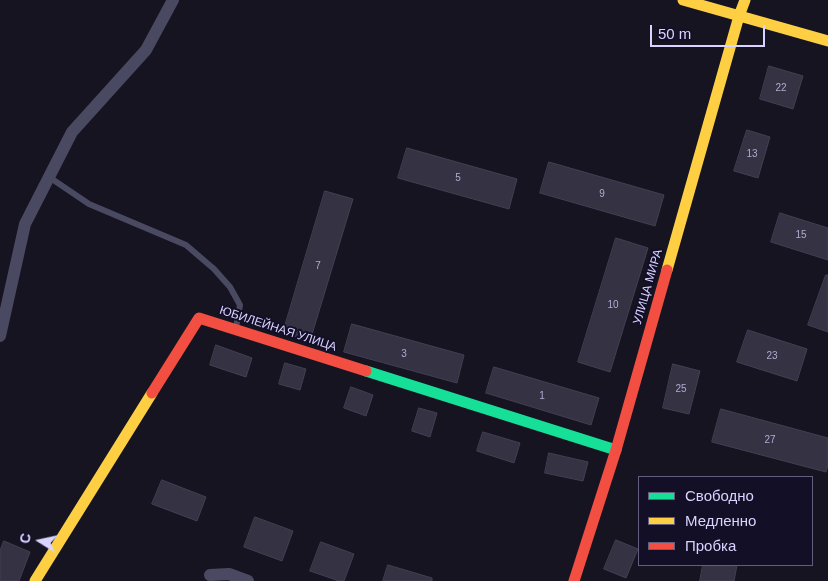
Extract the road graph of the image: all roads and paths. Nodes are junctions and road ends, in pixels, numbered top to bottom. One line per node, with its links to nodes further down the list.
1 (173, 0): 6 (street)
2 (683, 0): 4 (street)
3 (745, 0): 4 (street, УЛИЦА МИРА)
4 (739, 16): 5 (street); 9 (street, УЛИЦА МИРА)
5 (828, 41)
6 (49, 177): 7 (lane); 8 (street)
7 (235, 329): 9 (street, ЮБИЛЕЙНАЯ УЛИЦА); 11 (street, ЮБИЛЕЙНАЯ УЛИЦА)
8 (0, 336)
9 (616, 450): 13 (street, УЛИЦА МИРА)
10 (210, 578): 12 (street)
11 (35, 581)
12 (248, 581)
13 (574, 581)

